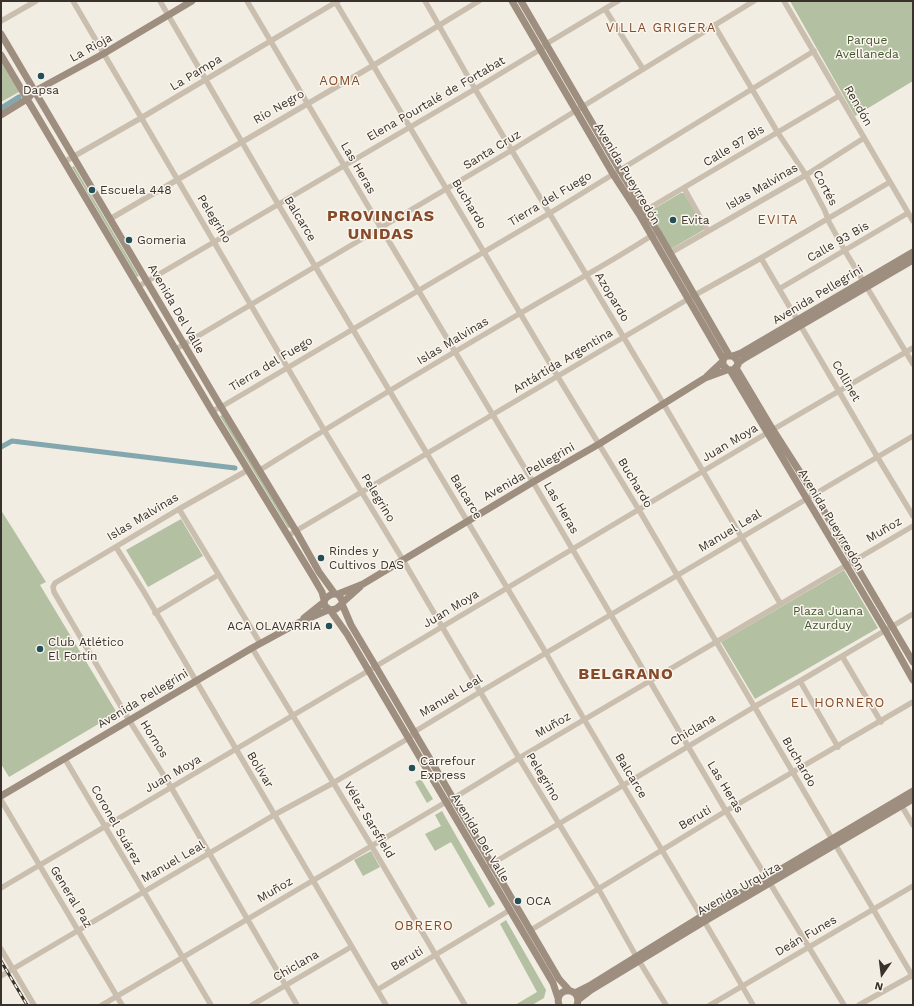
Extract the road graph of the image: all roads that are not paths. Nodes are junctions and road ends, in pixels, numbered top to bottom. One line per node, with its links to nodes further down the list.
1 (36, 1): 18 (street)
2 (73, 1): 25 (street, Pelegrino)
3 (160, 1): 16 (street, Balcarce)
4 (192, 1): 16 (main road, La Rioja)
5 (247, 1): 22 (street, Las Heras)
6 (337, 1): 22 (street, La Pampa); 27 (street, Buchardo)
7 (424, 1): 20 (street, Azopardo)
8 (479, 1): 20 (street, Río Negro)
9 (512, 1): 17 (main road, Avenida Pueyrredón)
10 (521, 1): 15 (main road, Avenida Pueyrredón)
11 (618, 1): 14 (street, Elena Pourtalé de Fortabat)
12 (754, 1): 19 (street, Santa Cruz)
13 (784, 1): 24 (street, Rendón)
14 (605, 9): 23 (street, Elena Pourtalé de Fortabat); 28 (street)
15 (529, 13): 17 (main road); 23 (main road, Avenida Pueyrredón)
16 (168, 15): 25 (main road, La Rioja); 29 (street, Balcarce)
17 (522, 17): 23 (main road, Avenida Pueyrredón)
18 (1, 21)
19 (714, 25): 28 (street, Santa Cruz); 30 (street, Cortés)
20 (439, 26): 27 (street, Río Negro); 31 (street, Azopardo)
21 (1, 34): 32 (main road, Avenida Del Valle)
22 (271, 41): 29 (street, La Pampa); 35 (street, Las Heras)
23 (544, 47): 31 (street, Elena Pourtalé de Fortabat); 36 (main road, Avenida Pueyrredón)
24 (814, 51): 30 (street, Tierra del Fuego); 33 (street, Rendón)
25 (103, 54): 32 (main road, La Rioja); 38 (street, Pelegrino)
26 (1, 55): 34 (main road, Avenida Del Valle)
27 (374, 65): 35 (street, Río Negro); 39 (street, Buchardo)
28 (643, 69): 36 (street, Santa Cruz)
29 (207, 80): 38 (street, La Pampa); 42 (street, Balcarce)
30 (752, 88): 40 (street, Cortés); 47 (street, Tierra del Fuego)
31 (475, 89): 39 (street, Elena Pourtalé de Fortabat); 43 (street, Azopardo)
32 (35, 91): 34 (main road, La Rioja); 44 (main road, Avenida Del Valle)
33 (839, 96): 40 (street, Calle 97 Bis); 41 (street, Rendón)
34 (27, 99): 37 (main road, La Rioja); 45 (main road, Avenida Del Valle)
35 (308, 103): 42 (street, Río Negro); 46 (street, Las Heras)
36 (580, 109): 43 (street, Santa Cruz); 47 (main road, Avenida Pueyrredón); 48 (main road, Avenida Pueyrredón)
37 (1, 115)
38 (141, 118): 44 (street, La Pampa); 50 (street, Pelegrino)
39 (410, 127): 46 (street, Elena Pourtalé de Fortabat); 53 (street, Buchardo)
40 (778, 132): 49 (street, Cortés); 52 (street, Calle 97 Bis)
41 (864, 138): 49 (street, Islas Malvinas); 51 (street, Rendón)
42 (242, 141): 50 (street, Río Negro); 54 (street, Balcarce)
43 (512, 150): 53 (street, Santa Cruz); 56 (street, Azopardo)
44 (72, 157): 45 (street, La Pampa); 59 (main road, Avenida Del Valle)
45 (64, 162): 75 (main road, Avenida Del Valle)
46 (344, 165): 54 (street, Elena Pourtalé de Fortabat); 61 (street, Las Heras)
47 (619, 169): 48 (street, Tierra del Fuego); 55 (main road, Avenida Pueyrredón)
48 (613, 174): 55 (main road, Avenida Pueyrredón); 56 (street, Tierra del Fuego)
49 (806, 176): 58 (street, Cortés); 62 (street, Islas Malvinas)
50 (178, 179): 59 (street, Río Negro); 64 (street, Pelegrino)
51 (890, 182): 57 (street, Rendón); 58 (street, Antártida Argentina)
52 (684, 188): 55 (street, Calle 97 Bis); 62 (street)
53 (447, 189): 61 (street, Santa Cruz); 66 (street, Buchardo)
54 (278, 204): 64 (street, Elena Pourtalé de Fortabat); 71 (street, Balcarce)
55 (642, 212): 63 (main road, Avenida Pueyrredón)
56 (550, 213): 66 (street, Tierra del Fuego); 72 (street, Azopardo)
57 (908, 213): 60 (street, Rendón); 65 (street, Calle 93 Bis)
58 (828, 218): 65 (street, Cortés); 69 (street, Antártida Argentina)
59 (110, 219): 73 (main road, Avenida Del Valle)
60 (913, 221)
61 (380, 228): 71 (street, Santa Cruz); 77 (street, Las Heras)
62 (708, 231): 68 (street, Islas Malvinas)
63 (655, 234): 68 (main road, Avenida Pueyrredón); 72 (street, Islas Malvinas); 78 (main road, Avenida Pueyrredón)
64 (215, 242): 73 (street, Elena Pourtalé de Fortabat); 79 (street, Pelegrino)
65 (845, 251): 74 (street, Cortés); 76 (street, Calle 93 Bis)
66 (484, 252): 77 (street, Tierra del Fuego); 80 (street, Buchardo)
67 (913, 252): 74 (main road, Avenida Pellegrini)
68 (670, 253): 78 (main road, Avenida Pueyrredón)
69 (761, 258): 76 (street, Collinet); 78 (street, Antártida Argentina)
70 (913, 260): 74 (main road, Avenida Pellegrini)
71 (316, 266): 79 (street, Santa Cruz); 82 (street, Balcarce)
72 (586, 276): 80 (street, Islas Malvinas); 83 (street, Azopardo)
73 (147, 281): 75 (street, Elena Pourtalé de Fortabat); 84 (main road, Avenida Del Valle)
74 (865, 284): 81 (main road, Avenida Pellegrini); 88 (street, Cortés)
75 (139, 286): 86 (main road, Avenida Del Valle)
76 (779, 289): 81 (street, Collinet)
77 (418, 290): 82 (street, Tierra del Fuego); 87 (street, Las Heras)
78 (692, 297): 83 (street, Antártida Argentina); 89 (main road, Avenida Pueyrredón)
79 (251, 305): 84 (street, Santa Cruz); 91 (street, Pelegrino)
80 (520, 313): 87 (street, Islas Malvinas); 93 (street, Buchardo)
81 (799, 324): 89 (main road, Avenida Pellegrini); 92 (main road, Avenida Pellegrini); 96 (street, Collinet)
82 (353, 328): 91 (street, Tierra del Fuego); 95 (street, Balcarce)
83 (623, 338): 93 (street, Antártida Argentina); 97 (street, Azopardo)
84 (184, 344): 86 (street, Santa Cruz); 98 (main road, Avenida Del Valle)
85 (913, 348): 88 (street, Juan Moya)
86 (176, 349): 99 (main road, Avenida Del Valle)
87 (456, 352): 95 (street, Islas Malvinas); 100 (street, Las Heras)
88 (906, 353): 90 (street, Cortés); 96 (street, Juan Moya)
89 (727, 358): 92 (main road); 92 (main road); 94 (main road, Avenida Pellegrini)
90 (913, 364)
91 (288, 367): 98 (street, Tierra del Fuego); 101 (street, Pelegrino)
92 (733, 368): 94 (main road, Avenida Pellegrini); 102 (main road, Avenida Pueyrredón)
93 (558, 377): 100 (street, Antártida Argentina); 104 (street, Buchardo)
94 (705, 378): 97 (main road, Avenida Pellegrini)
95 (390, 391): 101 (street, Islas Malvinas); 105 (street, Balcarce)
96 (840, 391): 102 (street, Juan Moya); 106 (street, Collinet)
97 (663, 404): 104 (main road, Avenida Pellegrini); 109 (street, Azopardo)
98 (220, 407): 99 (street, Tierra del Fuego); 108 (main road, Avenida Del Valle)
99 (212, 411): 107 (main road, Avenida Del Valle)
100 (493, 415): 105 (street, Antártida Argentina); 110 (street, Las Heras)
101 (324, 430): 108 (street, Islas Malvinas); 111 (street, Pelegrino)
102 (770, 431): 109 (street, Juan Moya); 112 (main road, Avenida Pueyrredón); 113 (main road, Avenida Pueyrredón)
103 (913, 436): 106 (street, Manuel Leal)
104 (600, 444): 110 (main road, Avenida Pellegrini); 115 (street, Buchardo)
105 (427, 454): 111 (street, Antártida Argentina); 117 (street, Balcarce)
106 (878, 458): 112 (street, Manuel Leal); 116 (street, Collinet)
107 (248, 470): 114 (street, Islas Malvinas); 120 (main road, Avenida Del Valle)
108 (260, 470): 119 (main road, Avenida Del Valle)
109 (702, 472): 115 (street, Juan Moya); 121 (street, Azopardo)
110 (533, 482): 117 (main road, Avenida Pellegrini); 123 (street, Las Heras)
111 (362, 492): 119 (street, Antártida Argentina); 124 (street, Pelegrino)
112 (814, 494): 113 (street, Manuel Leal); 125 (main road, Avenida Pueyrredón)
113 (806, 500): 121 (street, Manuel Leal); 126 (main road, Avenida Pueyrredón)
114 (179, 508): 122 (street, Islas Malvinas); 127 (street)
115 (639, 510): 123 (street, Juan Moya); 128 (street, Buchardo)
116 (913, 516)
117 (467, 521): 124 (main road, Avenida Pellegrini); 131 (street, Balcarce)
118 (913, 526): 125 (street, Muñoz)
119 (296, 531): 120 (street, Antártida Argentina); 132 (main road, Avenida Del Valle)
120 (289, 535): 133 (main road, Avenida Del Valle)
121 (741, 537): 128 (street, Manuel Leal); 135 (street, Azopardo)
122 (116, 547): 130 (street, Islas Malvinas); 137 (street, Bolívar)
123 (572, 549): 131 (street, Juan Moya); 139 (street, Las Heras)
124 (403, 560): 129 (main road, Avenida Pellegrini); 141 (street, Pelegrino)
125 (852, 561): 126 (street, Muñoz); 142 (main road, Avenida Pueyrredón)
126 (845, 565): 135 (street, Muñoz); 142 (main road, Avenida Pueyrredón)
127 (218, 575): 137 (street); 144 (street)
128 (677, 576): 139 (street, Manuel Leal); 143 (street, Buchardo)
129 (363, 584): 132 (main road, Avenida Pellegrini); 134 (main road, Avenida Pellegrini)
130 (53, 588): 159 (street, Hornos)
131 (507, 589): 141 (street, Juan Moya); 146 (street, Balcarce)
132 (336, 594): 133 (main road); 134 (main road)
133 (324, 601): 136 (main road); 140 (main road, Avenida Pellegrini)
134 (342, 603): 136 (main road); 149 (main road, Avenida Del Valle)
135 (780, 603): 143 (street, Muñoz)
136 (329, 610): 140 (main road, Avenida Pellegrini); 150 (main road, Avenida Del Valle)
137 (155, 613): 153 (street, Bolívar)
138 (913, 614): 142 (street, Chiclana)
139 (612, 615): 146 (street, Manuel Leal); 151 (street, Las Heras)
140 (298, 623): 144 (main road, Avenida Pellegrini)
141 (442, 628): 149 (street, Juan Moya); 155 (street, Pelegrino)
142 (888, 628): 147 (street, Chiclana); 148 (main road, Avenida Pueyrredón); 152 (main road, Avenida Pueyrredón)
143 (716, 642): 151 (street, Muñoz); 157 (street, Buchardo)
144 (260, 643): 145 (main road, Avenida Pellegrini)
145 (252, 648): 153 (main road, Avenida Pellegrini); 158 (street, Vélez Sarsfield)
146 (546, 654): 155 (street, Manuel Leal); 160 (street, Balcarce)
147 (842, 656): 154 (street, Chiclana); 161 (street)
148 (913, 662)
149 (376, 667): 150 (street, Juan Moya); 162 (main road, Avenida Del Valle)
150 (368, 671): 158 (street, Juan Moya); 163 (main road, Avenida Del Valle)
151 (650, 680): 160 (street, Muñoz); 164 (street, Las Heras)
152 (913, 680)
153 (195, 681): 159 (main road, Avenida Pellegrini); 166 (street, Bolívar)
154 (800, 681): 157 (street, Chiclana); 165 (street)
155 (480, 692): 162 (street, Manuel Leal); 167 (street, Pelegrino)
156 (913, 702): 161 (street, Beruti)
157 (754, 707): 164 (street, Chiclana); 169 (street, Buchardo)
158 (293, 715): 166 (street, Juan Moya); 170 (street, Vélez Sarsfield)
159 (129, 720): 168 (main road, Avenida Pellegrini); 172 (street, Hornos)
160 (584, 720): 167 (street, Muñoz); 171 (street, Balcarce)
161 (880, 722): 165 (street, Beruti)
162 (414, 732): 163 (street, Manuel Leal); 175 (main road, Avenida Del Valle)
163 (409, 738): 170 (street, Manuel Leal); 178 (main road, Avenida Del Valle)
164 (688, 746): 171 (street, Chiclana); 180 (street, Las Heras)
165 (838, 747): 169 (street, Beruti)
166 (235, 750): 172 (street, Juan Moya); 181 (street, Bolívar)
167 (519, 758): 175 (street, Muñoz); 182 (street, Pelegrino)
168 (65, 759): 174 (main road, Avenida Pellegrini); 184 (street, Coronel Suárez)
169 (793, 773): 180 (street, Beruti); 185 (street, Buchardo)
170 (333, 783): 181 (street, Manuel Leal); 186 (street, Vélez Sarsfield)
171 (623, 784): 182 (street, Chiclana); 187 (street, Balcarce)
172 (171, 787): 184 (street, Juan Moya); 188 (street, Hornos)
173 (913, 791): 179 (main road)
174 (1, 796)
175 (454, 798): 178 (street, Muñoz); 189 (main road, Avenida Del Valle)
176 (913, 799): 179 (main road, Avenida Urquiza)
177 (1, 800): 190 (street, General Paz)
178 (446, 802): 186 (street, Muñoz); 191 (main road, Avenida Del Valle)
179 (900, 803): 183 (street); 185 (main road, Avenida Urquiza)
180 (726, 811): 187 (street, Beruti); 192 (street, Las Heras)
181 (274, 815): 188 (street, Manuel Leal); 193 (street, Bolívar)
182 (558, 823): 189 (street, Chiclana); 196 (street, Pelegrino)
183 (913, 825)
184 (104, 826): 190 (street, Juan Moya); 197 (street, Coronel Suárez)
185 (833, 842): 192 (main road, Avenida Urquiza); 198 (street, Buchardo)
186 (371, 845): 193 (street, Muñoz); 207 (street, Vélez Sarsfield)
187 (663, 850): 196 (street, Beruti); 200 (street, Balcarce)
188 (210, 854): 197 (street, Manuel Leal); 201 (street, Hornos)
189 (492, 863): 191 (street, Chiclana); 202 (main road, Avenida Del Valle)
190 (39, 866): 195 (street, Juan Moya); 203 (street, General Paz)
191 (485, 868): 199 (main road, Avenida Del Valle)
192 (768, 880): 200 (main road, Avenida Urquiza); 205 (street, Las Heras)
193 (313, 881): 201 (street, Muñoz); 204 (street, Bolívar)
194 (913, 886): 198 (street, Deán Funes)
195 (1, 888)
196 (598, 888): 202 (street, Beruti); 209 (street, Pelegrino)
197 (143, 892): 203 (street, Manuel Leal); 208 (street, Coronel Suárez)
198 (874, 909): 205 (street, Deán Funes); 212 (street, Buchardo)
199 (510, 910): 207 (street, Beruti); 218 (main road, Avenida Del Valle)
200 (703, 918): 209 (main road, Avenida Urquiza); 214 (street, Balcarce)
201 (248, 919): 208 (street, Muñoz); 213 (street, Hornos)
202 (531, 930): 217 (main road, Avenida Del Valle)
203 (78, 931): 210 (street, Manuel Leal); 216 (street, General Paz)
204 (351, 947): 213 (street, Chiclana); 215 (street, Bolívar)
205 (808, 948): 214 (street, Deán Funes); 230 (street, Las Heras)
206 (1, 950): 210 (street)
207 (435, 955): 215 (street, Beruti); 226 (street, Vélez Sarsfield)
208 (182, 957): 216 (street, Muñoz); 222 (street, Coronel Suárez)
209 (638, 959): 217 (main road, Avenida Urquiza); 227 (street, Pelegrino)
210 (13, 969): 211 (street, Manuel Leal); 219 (street)
211 (1, 976)
212 (913, 976): 231 (street)
213 (286, 985): 223 (street, Chiclana); 224 (street, Hornos)
214 (742, 986): 228 (street, Deán Funes); 229 (street, Balcarce)
215 (377, 990): 225 (street, Bolívar)
216 (117, 996): 220 (street, Muñoz); 221 (street, General Paz)
217 (576, 999): 218 (main road, Avenida Urquiza)
218 (557, 1002)
219 (34, 1005)
220 (102, 1005)
221 (122, 1005)
222 (210, 1005)
223 (252, 1005)
224 (297, 1005)
225 (386, 1005)
226 (465, 1005)
227 (666, 1005)
228 (710, 1005)
229 (753, 1005)
230 (844, 1005)
231 (859, 1005)

